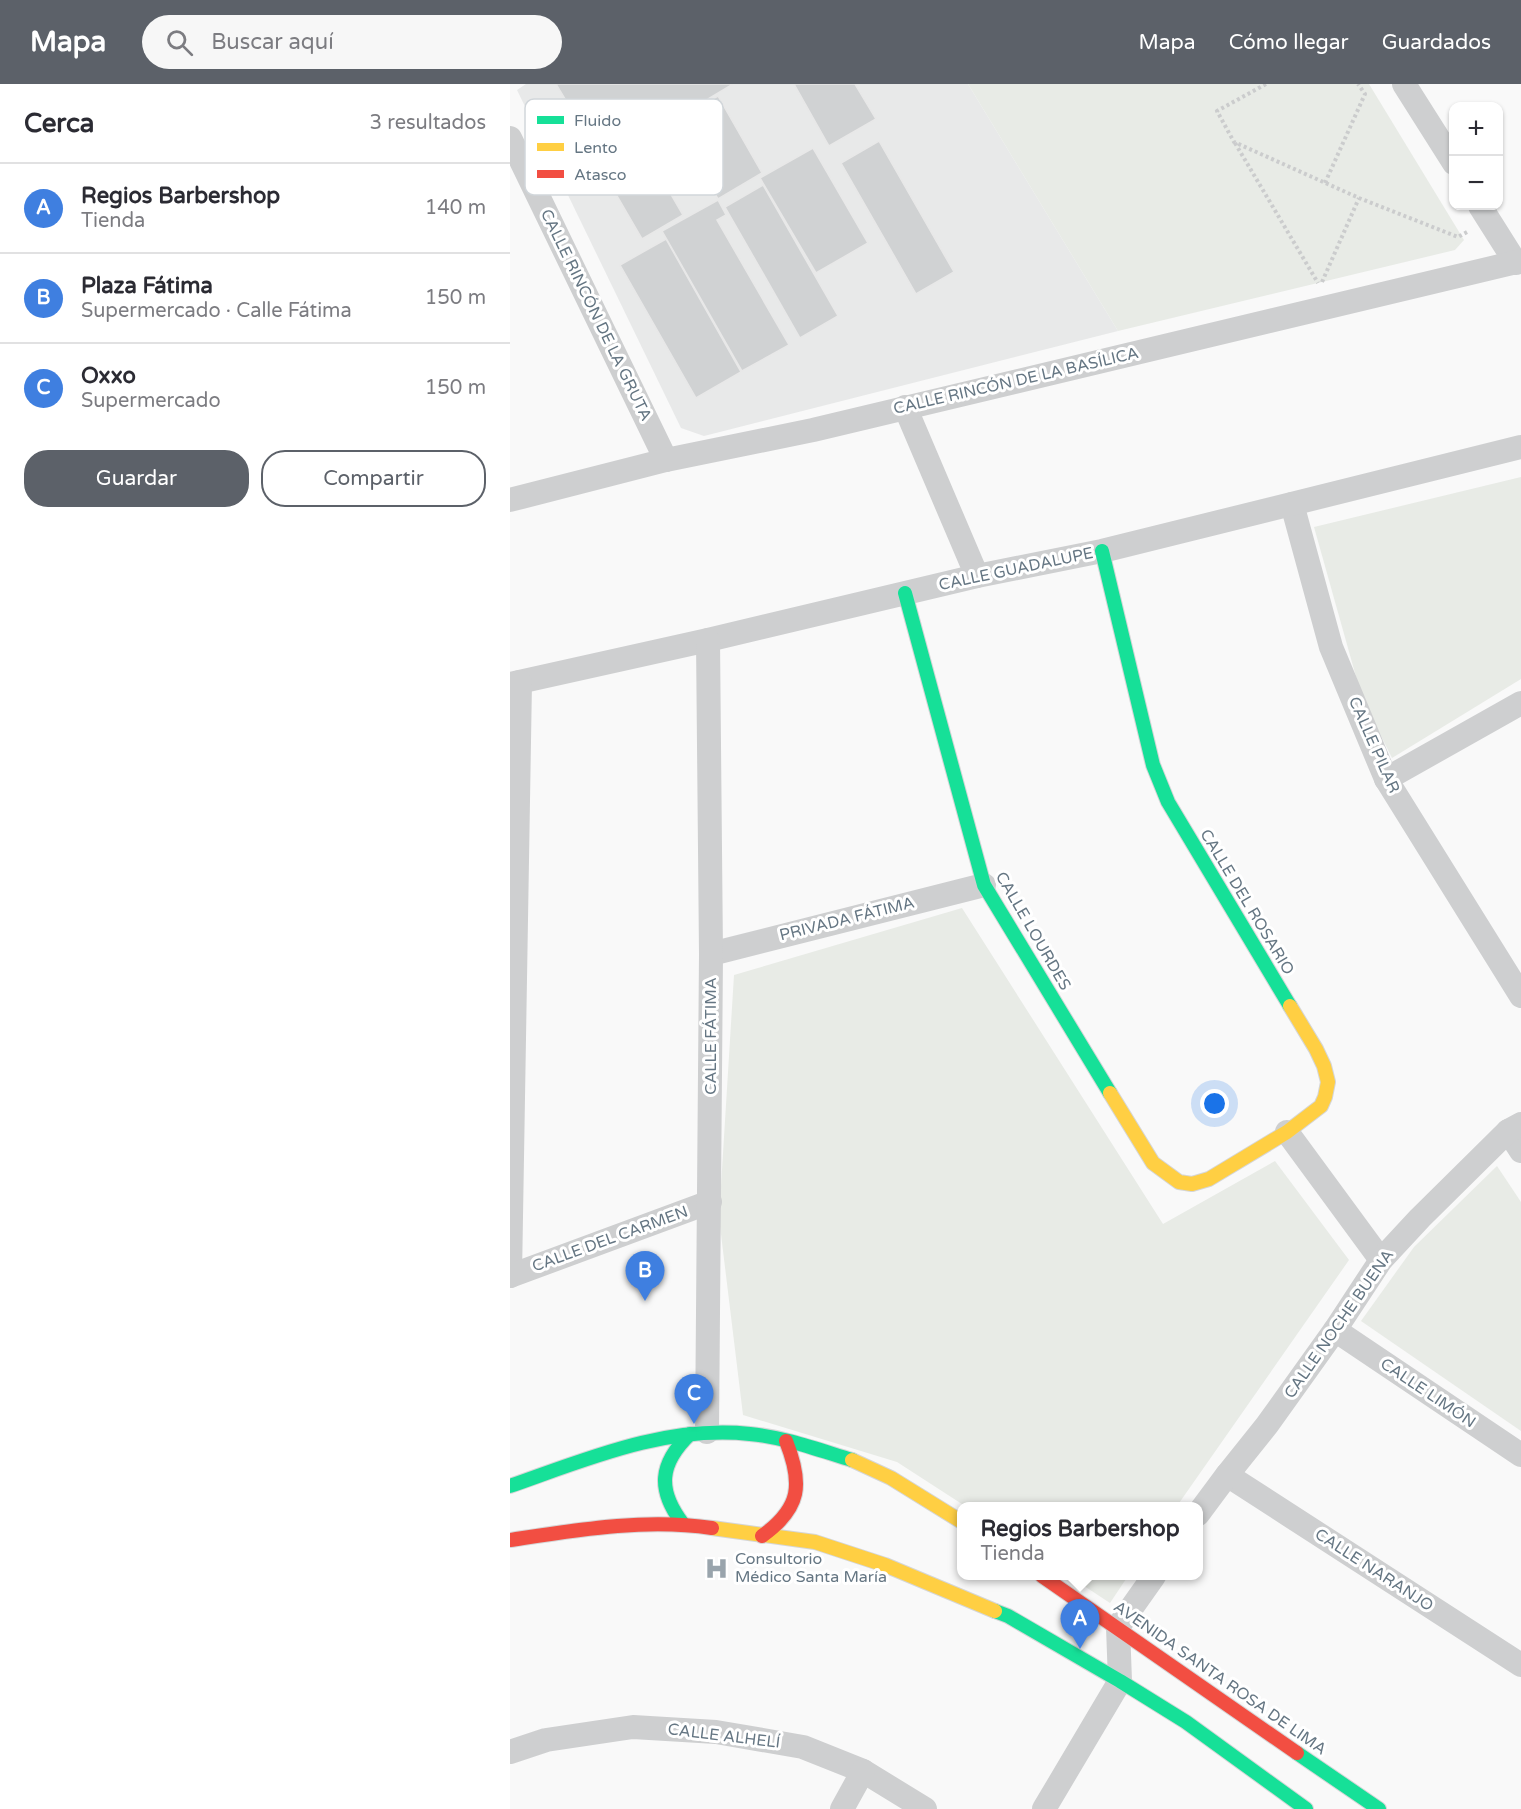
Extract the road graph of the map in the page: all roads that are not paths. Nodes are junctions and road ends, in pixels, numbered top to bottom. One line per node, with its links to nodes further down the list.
1 (1404, 84): 3 (street)
2 (510, 138): 4 (street, CALLE RINCÓN DE LA GRUTA)
3 (1450, 156)
4 (525, 169)
5 (538, 195): 10 (street, CALLE RINCÓN DE LA GRUTA)
6 (1485, 214): 7 (street)
7 (1519, 262): 8 (street, CALLE RINCÓN DE LA BASÍLICA)
8 (905, 407): 10 (street, CALLE RINCÓN DE LA BASÍLICA); 14 (street)
9 (1521, 447): 12 (street, CALLE GUADALUPE)
10 (666, 460): 11 (street, CALLE RINCÓN DE LA BASÍLICA)
11 (510, 500)
12 (1292, 504): 13 (street, CALLE GUADALUPE); 19 (street, CALLE PILAR)
13 (1102, 551): 14 (street, CALLE GUADALUPE); 24 (street, CALLE DEL ROSARIO)
14 (977, 576): 15 (street, CALLE GUADALUPE)
15 (905, 593): 16 (street, CALLE GUADALUPE); 20 (street, CALLE LOURDES)
16 (708, 640): 17 (street, CALLE GUADALUPE); 21 (street, CALLE FÁTIMA)
17 (515, 683): 29 (street)
18 (1521, 703): 19 (street)
19 (1386, 779): 22 (street, CALLE PILAR)
20 (984, 885): 21 (street, PRIVADA FÁTIMA); 26 (street, CALLE LOURDES)
21 (711, 954): 27 (street, CALLE FÁTIMA)
22 (1521, 996)
23 (1515, 1127): 25 (street); 28 (street, CALLE NOCHE BUENA)
24 (1287, 1132): 26 (street, CALLE DEL ROSARIO); 28 (street)
25 (1521, 1152)
26 (1180, 1184)
27 (710, 1202): 29 (street, CALLE DEL CARMEN); 31 (street, CALLE FÁTIMA)
28 (1381, 1260): 30 (street, CALLE NOCHE BUENA)
29 (510, 1276)
30 (1335, 1330): 33 (street, CALLE LIMÓN); 34 (street, CALLE NOCHE BUENA)
31 (699, 1433): 32 (street); 35 (street); 38 (street)
32 (786, 1441): 37 (street); 39 (street)
33 (1521, 1455)
34 (1227, 1474): 36 (street, CALLE NOCHE BUENA); 44 (street, CALLE NARANJO)
35 (510, 1486)
36 (1203, 1507)
37 (957, 1519)
38 (683, 1524): 39 (street); 40 (street)
39 (762, 1536): 45 (street)
40 (510, 1540)
41 (1049, 1580): 43 (street, AVENIDA SANTA ROSA DE LIMA)
42 (1151, 1580): 43 (street)
43 (1118, 1627): 45 (street); 52 (street, AVENIDA SANTA ROSA DE LIMA)
44 (1521, 1665)
45 (1120, 1681): 50 (street); 51 (street)
46 (510, 1752): 47 (street, CALLE ALHELÍ)
47 (863, 1771): 48 (street); 49 (street, CALLE ALHELÍ)
48 (842, 1809)
49 (925, 1809)
50 (1044, 1809)
51 (1306, 1809)
52 (1379, 1809)

